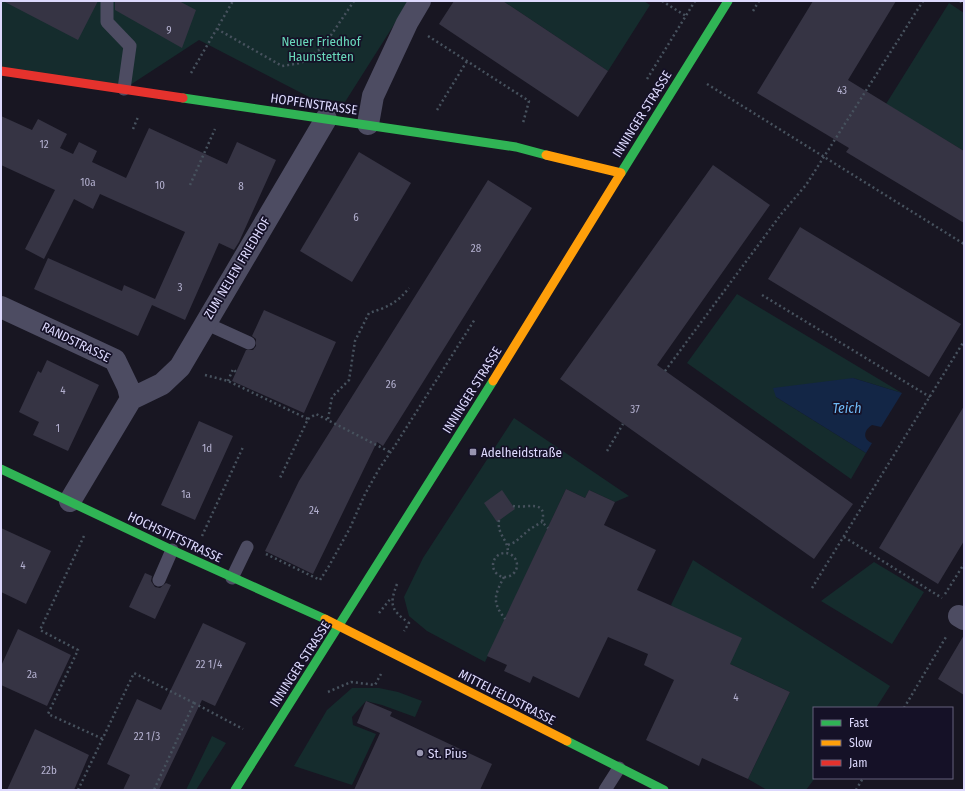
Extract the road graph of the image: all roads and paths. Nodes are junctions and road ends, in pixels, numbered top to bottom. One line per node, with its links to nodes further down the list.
1 (107, 1): 16 (lane)
2 (233, 1): 12 (path)
3 (354, 1): 12 (path)
4 (420, 1): 11 (street)
5 (662, 1): 10 (path)
6 (728, 1): 24 (street, INNINGER STRASSE)
7 (923, 1): 23 (path)
8 (960, 1): 9 (path)
9 (964, 4)
10 (686, 16)
11 (407, 23): 13 (path); 20 (street)
12 (217, 29): 17 (path)
13 (467, 61): 21 (path); 22 (path)
14 (1, 71): 16 (street, HOPFENSTRASSE)
15 (707, 84): 23 (path)
16 (124, 89): 17 (street, HOPFENSTRASSE)
17 (176, 98): 18 (street, HOPFENSTRASSE)
18 (226, 105): 19 (street, HOPFENSTRASSE); 25 (path)
19 (326, 119): 20 (street, HOPFENSTRASSE); 31 (street, ZUM NEUEN FRIEDHOF)
20 (368, 124): 21 (street, HOPFENSTRASSE)
21 (424, 133): 22 (street, HOPFENSTRASSE)
22 (516, 147): 24 (street, HOPFENSTRASSE)
23 (825, 157): 26 (path); 36 (path)
24 (621, 173): 69 (street, INNINGER STRASSE)
25 (190, 185)
26 (964, 244)
27 (409, 288): 42 (path)
28 (762, 294): 39 (path)
29 (1, 306): 40 (street, RANDSTRASSE)
30 (475, 319): 46 (path)
31 (205, 323): 33 (lane); 35 (street, ZUM NEUEN FRIEDHOF)
32 (964, 342): 34 (path)
33 (249, 343)
34 (963, 347): 39 (path)
35 (180, 367): 38 (path); 40 (street, ZUM NEUEN FRIEDHOF)
36 (665, 371)
37 (236, 372): 38 (path)
38 (228, 381): 41 (path)
39 (930, 397): 55 (path)
40 (131, 400): 49 (street)
41 (308, 419): 42 (path); 48 (path)
42 (328, 419): 46 (path)
43 (623, 424): 45 (path)
44 (243, 447): 61 (path)
45 (607, 450)
46 (390, 452): 59 (path)
47 (1, 469): 49 (street, HOCHSTIFTSTRASSE)
48 (279, 480)
49 (70, 501): 51 (street, HOCHSTIFTSTRASSE)
50 (513, 506): 53 (path)
51 (95, 513): 58 (street, HOCHSTIFTSTRASSE); 75 (path)
52 (499, 520): 56 (path)
53 (542, 522): 54 (path); 56 (path)
54 (548, 528)
55 (844, 537): 62 (path); 66 (path)
56 (508, 545): 60 (path)
57 (246, 547): 64 (lane)
58 (172, 550): 61 (street, HOCHSTIFTSTRASSE); 65 (lane)
59 (263, 553)
60 (508, 553): 63 (path); 63 (path)
61 (192, 559): 64 (street, HOCHSTIFTSTRASSE)
62 (964, 564)
63 (504, 577): 68 (path)
64 (232, 578): 69 (street, HOCHSTIFTSTRASSE)
65 (159, 580)
66 (812, 588)
67 (961, 618): 73 (path)
68 (505, 620)
69 (340, 626): 70 (street, MITTELFELDSTRASSE); 80 (street, INNINGER STRASSE)
70 (393, 653): 71 (path); 76 (street, MITTELFELDSTRASSE)
71 (324, 693)
72 (194, 703): 74 (path); 75 (path); 79 (path)
73 (905, 707)
74 (244, 730)
75 (103, 739): 78 (path)
76 (619, 768): 81 (lane); 82 (street, MITTELFELDSTRASSE)
77 (862, 779): 83 (path)
78 (78, 790)
79 (154, 790)
80 (235, 790)
81 (606, 790)
82 (664, 790)
83 (856, 790)

